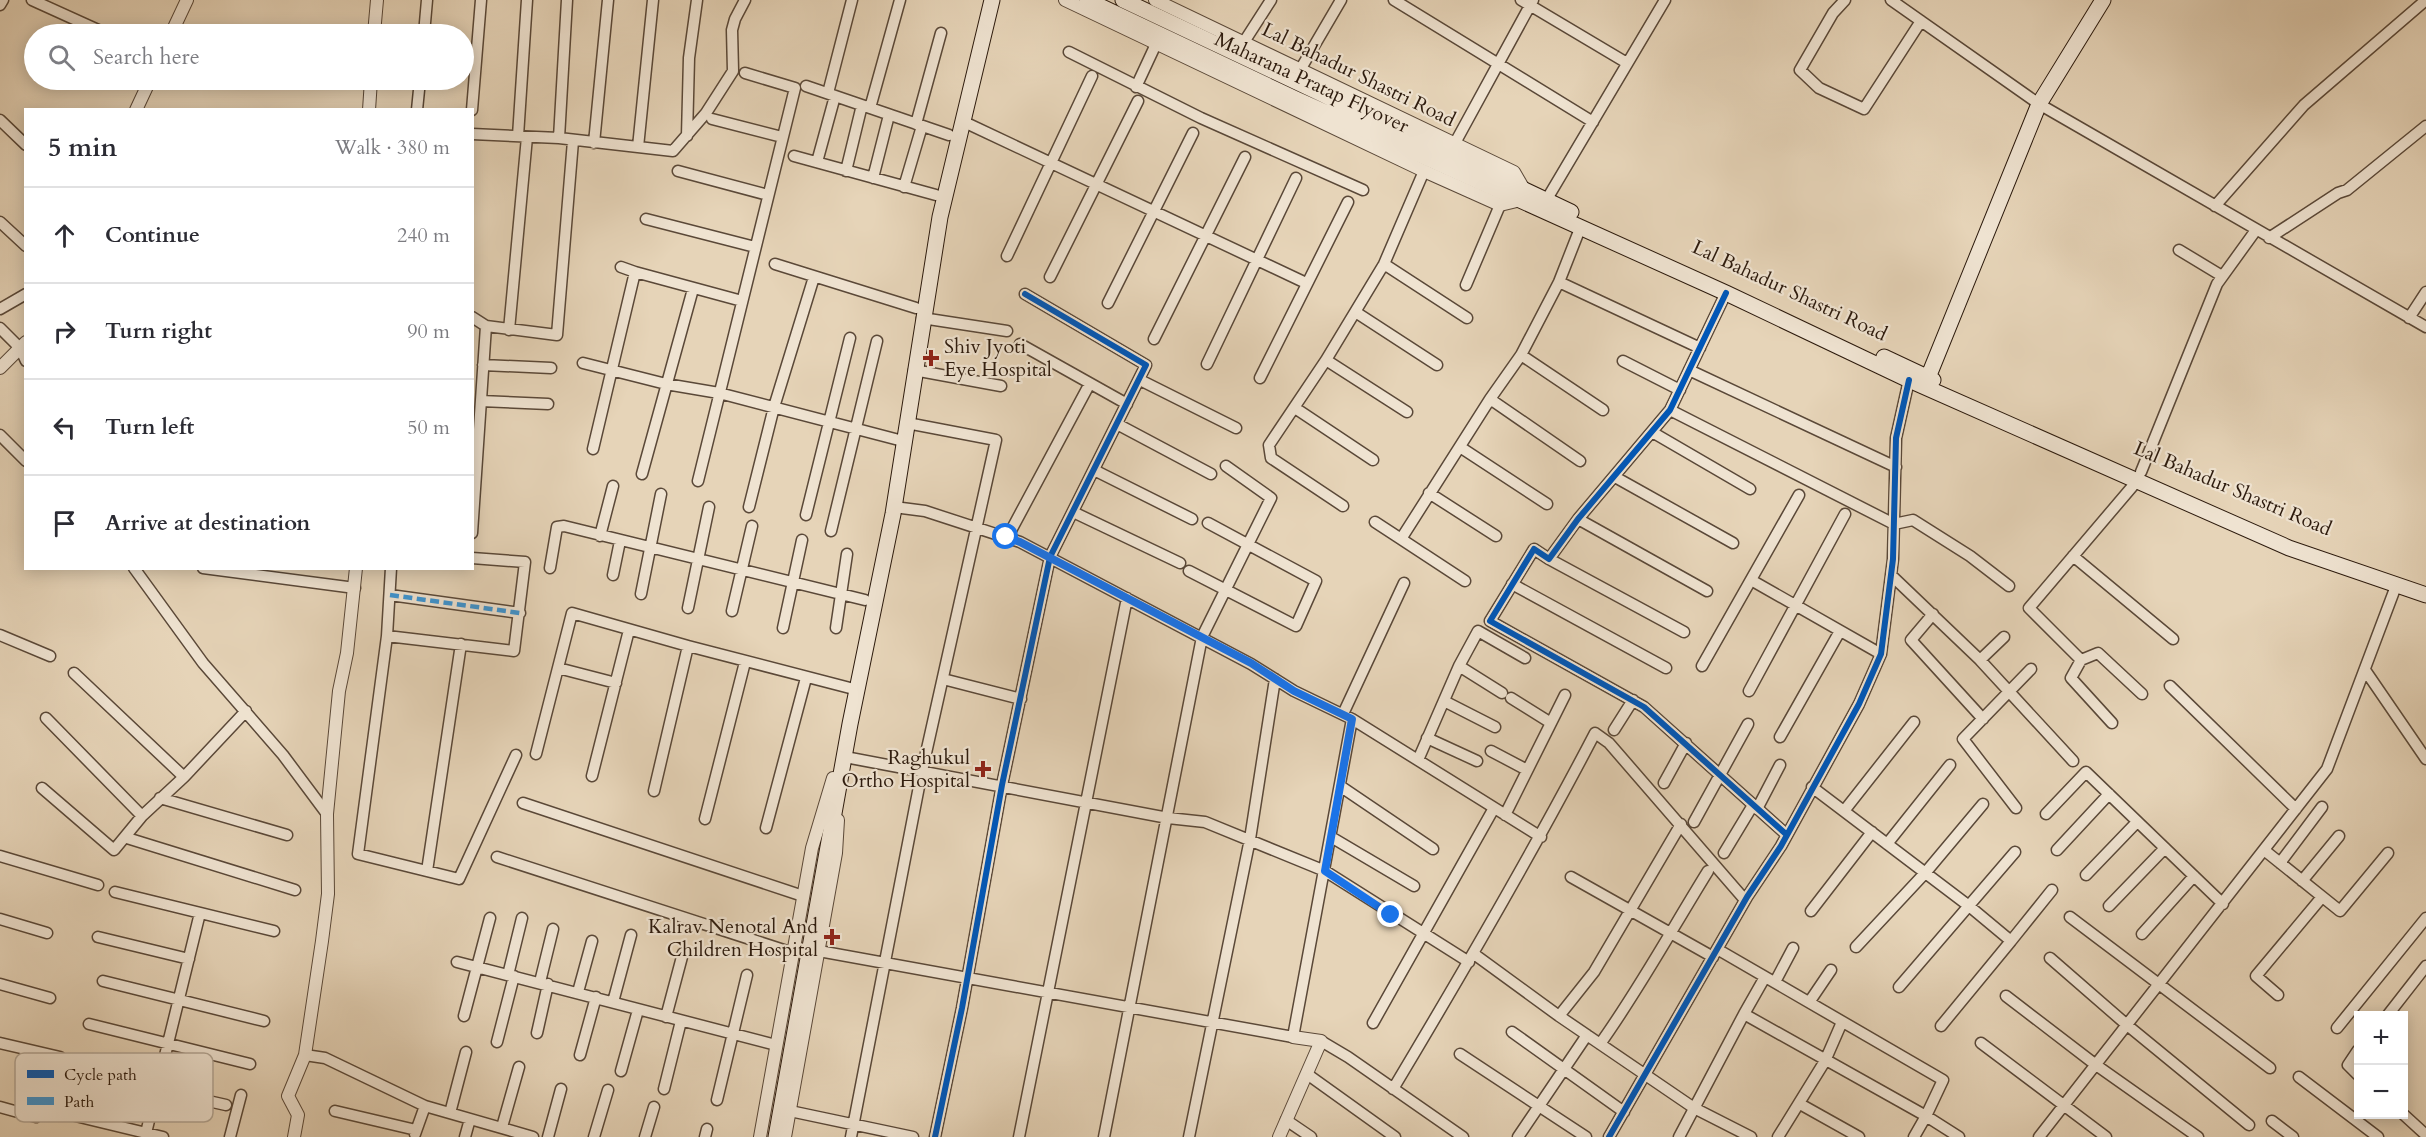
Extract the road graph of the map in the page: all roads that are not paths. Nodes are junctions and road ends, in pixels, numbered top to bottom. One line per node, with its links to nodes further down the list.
1 (3, 0): 30 (street)
2 (32, 0): 32 (street)
3 (187, 0): 33 (street)
4 (376, 0): 34 (street)
5 (427, 0): 35 (street)
6 (481, 0): 45 (street)
7 (527, 0): 71 (street)
8 (567, 0): 73 (street)
9 (608, 0): 75 (street)
10 (653, 0): 78 (street)
11 (697, 0): 70 (street)
12 (745, 0): 70 (street)
13 (852, 0): 52 (street)
14 (900, 0): 55 (street)
15 (982, 0): 69 (main road)
16 (992, 0): 63 (main road)
17 (1065, 0): 38 (street)
18 (1087, 0): 88 (main road, Maharana Pratap Flyover)
19 (1124, 0): 88 (main road, Maharana Pratap Flyover)
20 (1155, 0): 37 (street, Lal Bahadur Shastri Road)
21 (1270, 0): 37 (street)
22 (1341, 0): 42 (street)
23 (1394, 0): 40 (street)
24 (1845, 0): 31 (street)
25 (2103, 0): 54 (main road)
26 (2426, 0): 98 (street)
27 (1661, 1): 41 (street)
28 (1894, 1): 31 (street)
29 (1528, 2): 40 (street); 41 (street)
30 (0, 5)
31 (1921, 21): 54 (street)
32 (85, 24)
33 (176, 24)
34 (375, 24)
35 (425, 24)
36 (941, 33): 65 (street)
37 (1244, 42): 42 (street, Lal Bahadur Shastri Road)
38 (1156, 44): 47 (street); 85 (street)
39 (1069, 52): 47 (street)
40 (1499, 63): 64 (street); 77 (street)
41 (1627, 63): 64 (street)
42 (1300, 70): 77 (street, Lal Bahadur Shastri Road)
43 (745, 73): 72 (street)
44 (1092, 76): 82 (street)
45 (474, 86)
46 (806, 86): 52 (street)
47 (1136, 87): 91 (street)
48 (145, 90): 56 (street)
49 (370, 90): 57 (street)
50 (419, 90): 58 (street)
51 (474, 90): 59 (street)
52 (832, 95): 55 (street); 81 (street)
53 (1138, 101): 89 (street)
54 (2039, 104): 98 (street); 160 (main road)
55 (866, 107): 60 (street); 84 (street)
56 (137, 108)
57 (369, 108)
58 (417, 108)
59 (472, 108)
60 (889, 115): 65 (street); 86 (street)
61 (712, 119): 72 (street)
62 (0, 120): 76 (street)
63 (962, 121): 82 (street); 130 (main road)
64 (1593, 122): 97 (street)
65 (919, 125): 69 (street); 90 (street)
66 (2426, 126): 105 (street)
67 (1193, 133): 99 (street)
68 (474, 134): 71 (street)
69 (950, 135): 93 (main road)
70 (687, 136): 78 (street)
71 (523, 137): 73 (street); 137 (street)
72 (782, 137): 92 (street)
73 (559, 138): 74 (street)
74 (573, 141): 75 (street); 137 (street)
75 (594, 142): 78 (street)
76 (24, 143)
77 (1455, 144): 94 (street, Lal Bahadur Shastri Road)
78 (638, 147)
79 (794, 156): 81 (street)
80 (1245, 157): 104 (street)
81 (817, 162): 84 (street)
82 (1051, 163): 89 (street); 109 (street)
83 (678, 171): 92 (street)
84 (846, 171): 86 (street)
85 (1424, 171): 96 (street); 112 (street)
86 (873, 178): 90 (street)
87 (1296, 178): 110 (street)
88 (1491, 181): 94 (main road, Maharana Pratap Flyover)
89 (1097, 184): 99 (street); 117 (street)
90 (904, 187): 93 (street)
91 (1363, 190)
92 (768, 195): 107 (street)
93 (936, 195): 130 (main road)
94 (1523, 195): 96 (street); 97 (main road, Lal Bahadur Shastri Road)
95 (1348, 202): 119 (street)
96 (1500, 205): 120 (street)
97 (1544, 205): 102 (main road); 160 (main road, Lal Bahadur Shastri Road)
98 (2215, 206): 103 (street)
99 (1155, 211): 104 (street); 127 (street)
100 (646, 219): 107 (street)
101 (0, 222): 106 (street)
102 (1581, 226): 118 (street); 123 (main road)
103 (2256, 230): 105 (street); 115 (street)
104 (1204, 235): 110 (street); 140 (street)
105 (2269, 238): 133 (street)
106 (24, 244)
107 (755, 247): 126 (street)
108 (2179, 250): 115 (street)
109 (1007, 256)
110 (1256, 260): 119 (street); 149 (street)
111 (775, 264): 116 (street)
112 (1384, 264): 129 (street); 132 (street)
113 (621, 267): 114 (street)
114 (635, 272): 121 (street); 156 (street)
115 (2222, 276): 194 (street)
116 (814, 277): 130 (street); 170 (street)
117 (1050, 277)
118 (1558, 282): 144 (street); 145 (street)
119 (1306, 283): 157 (street)
120 (1466, 285)
121 (693, 289): 126 (street); 161 (street)
122 (2426, 292): 133 (street)
123 (1726, 293): 144 (street); 159 (main road)
124 (1025, 294): 158 (street)
125 (24, 295): 128 (street)
126 (742, 301): 165 (street)
127 (1108, 303)
128 (0, 309)
129 (1357, 312): 146 (street); 151 (street)
130 (919, 313): 138 (street); 154 (main road); 182 (main road)
131 (474, 318): 134 (street)
132 (1467, 318)
133 (2409, 318): 135 (street)
134 (486, 326): 137 (street); 150 (street)
135 (2426, 327)
136 (0, 328): 143 (street)
137 (509, 330)
138 (1007, 331)
139 (850, 338): 175 (street)
140 (1154, 339)
141 (877, 341): 178 (street)
142 (1020, 344): 162 (street)
143 (23, 345): 152 (street)
144 (1700, 348): 155 (street)
145 (1521, 356): 166 (street); 172 (street)
146 (1326, 360): 171 (street); 174 (street)
147 (1623, 361): 164 (street)
148 (583, 363): 156 (street)
149 (1207, 364)
150 (483, 365): 153 (street); 167 (street)
151 (1437, 365)
152 (0, 368)
153 (551, 368)
154 (914, 370): 163 (street); 176 (main road)
155 (1689, 370): 164 (street); 190 (street)
156 (613, 372): 161 (street); 185 (street)
157 (1260, 378)
158 (1140, 380): 169 (street); 179 (street)
159 (1909, 380): 160 (main road); 190 (street)
160 (1926, 382): 194 (main road, Lal Bahadur Shastri Road)
161 (666, 384): 165 (street); 192 (street)
162 (1089, 385): 169 (street); 221 (street)
163 (1002, 386)
164 (1680, 390): 173 (street)
165 (718, 393): 170 (street); 197 (street)
166 (1490, 399): 183 (street); 188 (street)
167 (481, 401): 168 (street); 184 (street)
168 (548, 404)
169 (1127, 404): 177 (street)
170 (774, 407): 175 (street); 207 (street)
171 (1295, 408): 187 (street); 205 (street)
172 (1603, 410)
173 (1670, 410): 180 (street); 215 (street)
174 (1407, 412)
175 (830, 422): 178 (street); 210 (street)
176 (907, 423): 204 (main road); 217 (street)
177 (1117, 424): 191 (street); 193 (street)
178 (856, 428): 182 (street); 218 (street)
179 (1236, 428)
180 (1652, 432): 196 (street); 199 (street)
181 (0, 435): 186 (street)
182 (899, 440): 204 (main road)
183 (1460, 447): 200 (street); 203 (street)
184 (475, 449): 195 (street)
185 (593, 450)
186 (24, 459)
187 (1373, 460)
188 (1580, 461)
189 (1226, 466): 225 (street)
190 (1896, 467): 215 (street)
191 (1094, 470): 208 (street); 211 (street)
192 (642, 474)
193 (1211, 474)
194 (2139, 476): 229 (street); 249 (main road, Lal Bahadur Shastri Road); 251 (main road)
195 (474, 477)
196 (1615, 477): 212 (street); 226 (street)
197 (698, 481)
198 (613, 486): 219 (street)
199 (1750, 489)
200 (1429, 493): 220 (street); 222 (street)
201 (661, 494): 227 (street)
202 (1799, 495): 244 (street)
203 (1547, 504)
204 (890, 506): 217 (street); 260 (main road); 320 (main road)
205 (1343, 506)
206 (709, 507): 233 (street)
207 (749, 507)
208 (1073, 512): 230 (street); 234 (street)
209 (1845, 514): 261 (street)
210 (806, 515)
211 (1192, 519)
212 (1578, 519): 232 (street); 254 (street)
213 (1375, 522): 222 (street)
214 (1208, 523): 225 (street)
215 (1894, 524): 243 (street); 250 (street)
216 (752, 526): 240 (street)
217 (976, 528): 221 (street); 292 (street)
218 (831, 531)
219 (600, 536): 224 (street); 235 (street)
220 (1496, 536)
221 (1006, 537): 230 (street)
222 (1401, 539): 245 (street)
223 (802, 540): 246 (street)
224 (620, 541): 227 (street); 242 (street)
225 (1249, 543): 253 (street); 253 (street)
226 (1733, 543)
227 (649, 548): 233 (street); 255 (street)
228 (847, 554): 256 (street)
229 (2073, 556): 275 (street); 282 (street)
230 (1050, 557): 259 (street); 301 (street)
231 (474, 558): 264 (street)
232 (1549, 559): 248 (street); 270 (street)
233 (697, 560): 240 (street); 262 (street)
234 (1180, 563)
235 (550, 568)
236 (135, 570): 304 (street)
237 (218, 570): 252 (street)
238 (356, 570): 252 (street)
239 (391, 570): 257 (street)
240 (741, 570): 246 (street); 263 (street)
241 (1189, 571): 253 (street)
242 (613, 575)
243 (1891, 575): 265 (street); 278 (street)
244 (1751, 580): 261 (street); 285 (street)
245 (1465, 581)
246 (793, 582): 256 (street); 266 (street)
247 (1404, 583): 305 (street)
248 (1512, 584): 287 (street); 302 (street)
249 (2426, 585)
250 (2009, 586)
251 (2396, 586): 258 (main road); 289 (street)
252 (355, 588): 350 (street)
253 (1225, 589): 274 (street)
254 (1707, 591)
255 (641, 594)
256 (841, 594): 260 (street); 267 (street)
257 (390, 595): 264 (street); 272 (street)
258 (2426, 595)
259 (1127, 598): 274 (street); 341 (street)
260 (865, 600): 296 (main road)
261 (1796, 605): 269 (street); 297 (street)
262 (688, 608)
263 (732, 611)
264 (519, 612): 276 (street)
265 (1934, 614): 281 (street); 307 (street)
266 (783, 628)
267 (836, 628)
268 (629, 630): 277 (street); 286 (street); 294 (street)
269 (1840, 631): 278 (street); 314 (street)
270 (1684, 632)
271 (0, 635): 279 (street)
272 (387, 636): 276 (street); 380 (street)
273 (2004, 637): 281 (street)
274 (1202, 638): 293 (street); 354 (street)
275 (2173, 639)
276 (461, 645): 380 (street)
277 (688, 646): 283 (street); 338 (street)
278 (1881, 654): 336 (street)
279 (50, 656)
280 (1526, 658): 284 (street)
281 (1980, 660): 298 (street)
282 (2081, 660): 299 (street); 310 (street)
283 (745, 662): 291 (street); 355 (street)
284 (1459, 666): 303 (street); 309 (street)
285 (1702, 666)
286 (558, 668): 294 (street); 318 (street)
287 (1666, 668)
288 (2031, 669): 298 (street)
289 (2364, 670): 321 (street); 348 (street)
290 (74, 673): 331 (street)
291 (806, 678): 296 (street); 359 (street)
292 (943, 678): 301 (street); 328 (street)
293 (1275, 679): 305 (street); 367 (street)
294 (616, 683): 330 (street)
295 (2170, 686): 348 (street)
296 (850, 688): 332 (main road)
297 (1749, 691)
298 (2009, 691): 307 (street); 324 (street)
299 (2142, 694)
300 (1565, 695): 309 (street)
301 (1021, 699): 334 (street)
302 (1633, 700): 313 (street); 316 (street)
303 (1444, 701): 312 (street); 315 (street)
304 (246, 711): 331 (street); 350 (street)
305 (1348, 717): 322 (street); 335 (street)
306 (46, 718): 353 (street)
307 (1983, 719): 347 (street)
308 (1914, 722): 349 (street)
309 (1551, 723): 327 (street)
310 (2112, 723)
311 (1748, 724): 329 (street)
312 (1495, 727)
313 (1614, 730)
314 (1780, 737)
315 (1427, 738): 322 (street); 323 (street)
316 (1686, 743): 329 (street); 333 (street)
317 (1491, 751): 327 (street)
318 (536, 754)
319 (516, 755): 380 (street)
320 (845, 757): 328 (street); 332 (main road)
321 (2426, 759)
322 (1418, 760): 346 (street)
323 (1477, 761)
324 (2073, 761)
325 (1780, 765): 344 (street)
326 (1950, 765): 369 (street)
327 (1527, 770): 352 (street)
328 (922, 771): 334 (street); 427 (street)
329 (1720, 775): 344 (street); 356 (street)
330 (592, 776)
331 (184, 777): 340 (street)
332 (837, 779): 368 (main road); 393 (street); 419 (street)
333 (1664, 783)
334 (1002, 785): 341 (street); 433 (street)
335 (1340, 786): 364 (street); 371 (street)
336 (1812, 787): 349 (street); 362 (street)
337 (42, 788): 366 (street)
338 (654, 791)
339 (2109, 794): 351 (street); 357 (street); 372 (street)
340 (160, 798): 353 (street); 361 (street)
341 (1086, 802): 354 (street); 441 (street)
342 (523, 803): 393 (street)
343 (1983, 804): 383 (street)
344 (1755, 807): 362 (street); 376 (street)
345 (2322, 807): 379 (street)
346 (1494, 808): 352 (street); 411 (street)
347 (2016, 808)
348 (2296, 809): 373 (street)
349 (1844, 811): 360 (street)
350 (327, 814): 483 (street)
351 (2046, 814)
352 (1504, 815): 365 (street)
353 (142, 816): 366 (street)
354 (1168, 818): 367 (street); 449 (street)
355 (705, 819)
356 (1694, 822)
357 (2137, 822): 370 (street); 384 (street)
358 (1681, 824): 365 (street); 395 (street); 399 (street)
359 (766, 828)
360 (1872, 832): 369 (street); 400 (street)
361 (287, 835)
362 (1786, 835): 395 (street)
363 (2339, 836): 387 (street)
364 (1331, 837): 381 (street); 389 (street)
365 (1540, 837): 423 (street)
366 (126, 838): 390 (street)
367 (1250, 839): 381 (street); 458 (street)
368 (824, 844): 540 (main road); 541 (main road)
369 (1887, 844): 383 (street)
370 (2165, 848): 385 (street); 398 (street)
371 (1433, 849)
372 (2057, 849)
373 (2265, 850): 379 (street); 396 (street)
374 (2015, 852): 397 (street)
375 (2388, 852): 394 (street)
376 (1724, 853)
377 (0, 856): 388 (street)
378 (497, 857): 421 (street)
379 (2280, 863): 387 (street)
380 (427, 871)
381 (1325, 871): 411 (street); 469 (street)
382 (1708, 871): 409 (street)
383 (1926, 872): 397 (street); 417 (street)
384 (2086, 875)
385 (2194, 876): 396 (street); 412 (street)
386 (1571, 877): 399 (street)
387 (2302, 881): 394 (street)
388 (98, 885)
389 (1414, 886)
390 (295, 890)
391 (2052, 890): 416 (street)
392 (115, 892): 401 (street)
393 (804, 896): 421 (street)
394 (2322, 897): 442 (street)
395 (1745, 900): 422 (street)
396 (2223, 904): 437 (street)
397 (1969, 906): 416 (street); 439 (street)
398 (2109, 906)
399 (1632, 911): 409 (street); 454 (street)
400 (1811, 911)
401 (200, 913): 408 (street); 425 (street)
402 (490, 918): 429 (street)
403 (522, 918): 431 (street)
404 (2070, 918): 437 (street)
405 (2426, 918): 464 (street)
406 (0, 919): 410 (street)
407 (553, 929): 436 (street)
408 (274, 931)
409 (1669, 932): 422 (street); 475 (street)
410 (47, 933)
411 (1423, 933): 423 (street); 460 (street)
412 (2142, 934)
413 (631, 935): 448 (street)
414 (98, 936): 425 (street)
415 (592, 941): 440 (street)
416 (2011, 941): 463 (street)
417 (1856, 947)
418 (1794, 948): 434 (street)
419 (819, 951): 427 (street); 514 (street)
420 (683, 953): 455 (street)
421 (793, 953): 476 (street)
422 (1715, 953): 434 (street); 494 (street)
423 (1472, 958): 454 (street); 499 (street)
424 (2050, 958): 462 (street)
425 (189, 959): 446 (street)
426 (457, 962): 429 (street)
427 (886, 964): 433 (street); 523 (street)
428 (2426, 966): 451 (street)
429 (477, 967): 431 (street); 453 (street)
430 (1831, 970): 447 (street)
431 (511, 975): 436 (street); 471 (street)
432 (747, 975): 467 (street)
433 (967, 979): 441 (street); 545 (street)
434 (1770, 979): 447 (street); 452 (street)
435 (103, 981): 446 (street)
436 (544, 983): 440 (street); 466 (street)
437 (2160, 983): 462 (street); 490 (street)
438 (0, 984): 445 (street)
439 (1899, 987)
440 (578, 992): 444 (street)
441 (1048, 994): 449 (street); 546 (street)
442 (2278, 995)
443 (2006, 996): 488 (street)
444 (596, 997): 448 (street); 484 (street)
445 (50, 998)
446 (178, 1000): 456 (street); 474 (street)
447 (1810, 1001): 459 (street)
448 (613, 1002): 450 (street)
449 (1128, 1008): 458 (street); 547 (street)
450 (638, 1010): 455 (street); 492 (street)
451 (2391, 1011)
452 (1744, 1014): 486 (street); 511 (street)
453 (464, 1016)
454 (1559, 1016): 468 (street)
455 (666, 1017): 457 (street)
456 (264, 1021)
457 (681, 1021): 467 (street); 498 (street)
458 (1210, 1022): 469 (street); 548 (street)
459 (1842, 1022): 486 (street); 517 (street)
460 (1372, 1023)
461 (90, 1024): 474 (street)
462 (2127, 1025): 488 (street); 524 (street)
463 (1941, 1026)
464 (2337, 1028)
465 (1512, 1032): 491 (street)
466 (537, 1033)
467 (731, 1035): 476 (street); 502 (street)
468 (1587, 1035): 475 (street); 491 (street)
469 (1293, 1037): 470 (street)
470 (1321, 1041): 495 (street); 499 (street)
471 (496, 1042)
472 (0, 1043): 478 (street)
473 (1981, 1043): 508 (street)
474 (168, 1044): 479 (street); 480 (street)
475 (1600, 1044): 494 (street)
476 (776, 1045): 539 (street)
477 (466, 1052): 516 (street)
478 (40, 1053)
479 (166, 1053)
480 (205, 1053)
481 (1460, 1054): 507 (street)
482 (213, 1055): 487 (street)
483 (305, 1055): 506 (street); 533 (street)
484 (580, 1055)
485 (2354, 1056): 493 (street)
486 (1825, 1061): 504 (street); 517 (street)
487 (250, 1064)
488 (2096, 1065): 508 (street); 563 (street)
489 (519, 1067): 525 (street)
490 (2270, 1068)
491 (1563, 1069): 507 (street); 515 (street)
492 (621, 1071)
493 (2354, 1072)
494 (1646, 1073): 511 (street); 515 (street)
495 (1307, 1074): 520 (street); 551 (street)
496 (2299, 1077): 565 (street)
497 (561, 1089): 536 (street)
498 (664, 1089)
499 (1394, 1089): 552 (street)
500 (608, 1090): 537 (street)
501 (241, 1095): 532 (street)
502 (717, 1100)
503 (213, 1102): 505 (street)
504 (1800, 1104): 557 (street); 558 (street)
505 (226, 1105)
506 (425, 1106): 516 (street); 526 (street)
507 (1539, 1106): 553 (street); 554 (street)
508 (2063, 1106): 561 (street); 562 (street)
509 (0, 1107): 512 (street)
510 (654, 1107): 538 (street)
511 (1694, 1108): 530 (street); 556 (street)
512 (15, 1111)
513 (335, 1111): 526 (street)
514 (790, 1111): 523 (street); 542 (street)
515 (1624, 1112): 555 (street)
516 (450, 1113): 518 (street)
517 (1926, 1116): 559 (street); 560 (street)
518 (470, 1119): 525 (street); 534 (street)
519 (2408, 1119): 529 (street)
520 (1286, 1120): 549 (street); 550 (street)
521 (2272, 1121): 564 (street)
522 (97, 1122): 528 (street)
523 (853, 1124): 543 (street); 544 (street)
524 (2249, 1125)
525 (502, 1127): 527 (street)
526 (416, 1133)
527 (516, 1134): 535 (street)
528 (145, 1135): 531 (street)
529 (2426, 1135)
530 (1747, 1136)
531 (162, 1137)
532 (230, 1137)
533 (294, 1137)
534 (465, 1137)
535 (533, 1137)
536 (548, 1137)
537 (594, 1137)
538 (645, 1137)
539 (760, 1137)
540 (768, 1137)
541 (776, 1137)
542 (785, 1137)
543 (851, 1137)
544 (913, 1137)
545 (935, 1137)
546 (1019, 1137)
547 (1104, 1137)
548 (1189, 1137)
549 (1279, 1137)
550 (1311, 1137)
551 (1395, 1137)
552 (1463, 1137)
553 (1518, 1137)
554 (1587, 1137)
555 (1609, 1137)
556 (1679, 1137)
557 (1778, 1137)
558 (1859, 1137)
559 (1914, 1137)
560 (1959, 1137)
561 (2038, 1137)
562 (2106, 1137)
563 (2198, 1137)
564 (2293, 1137)
565 (2378, 1137)

